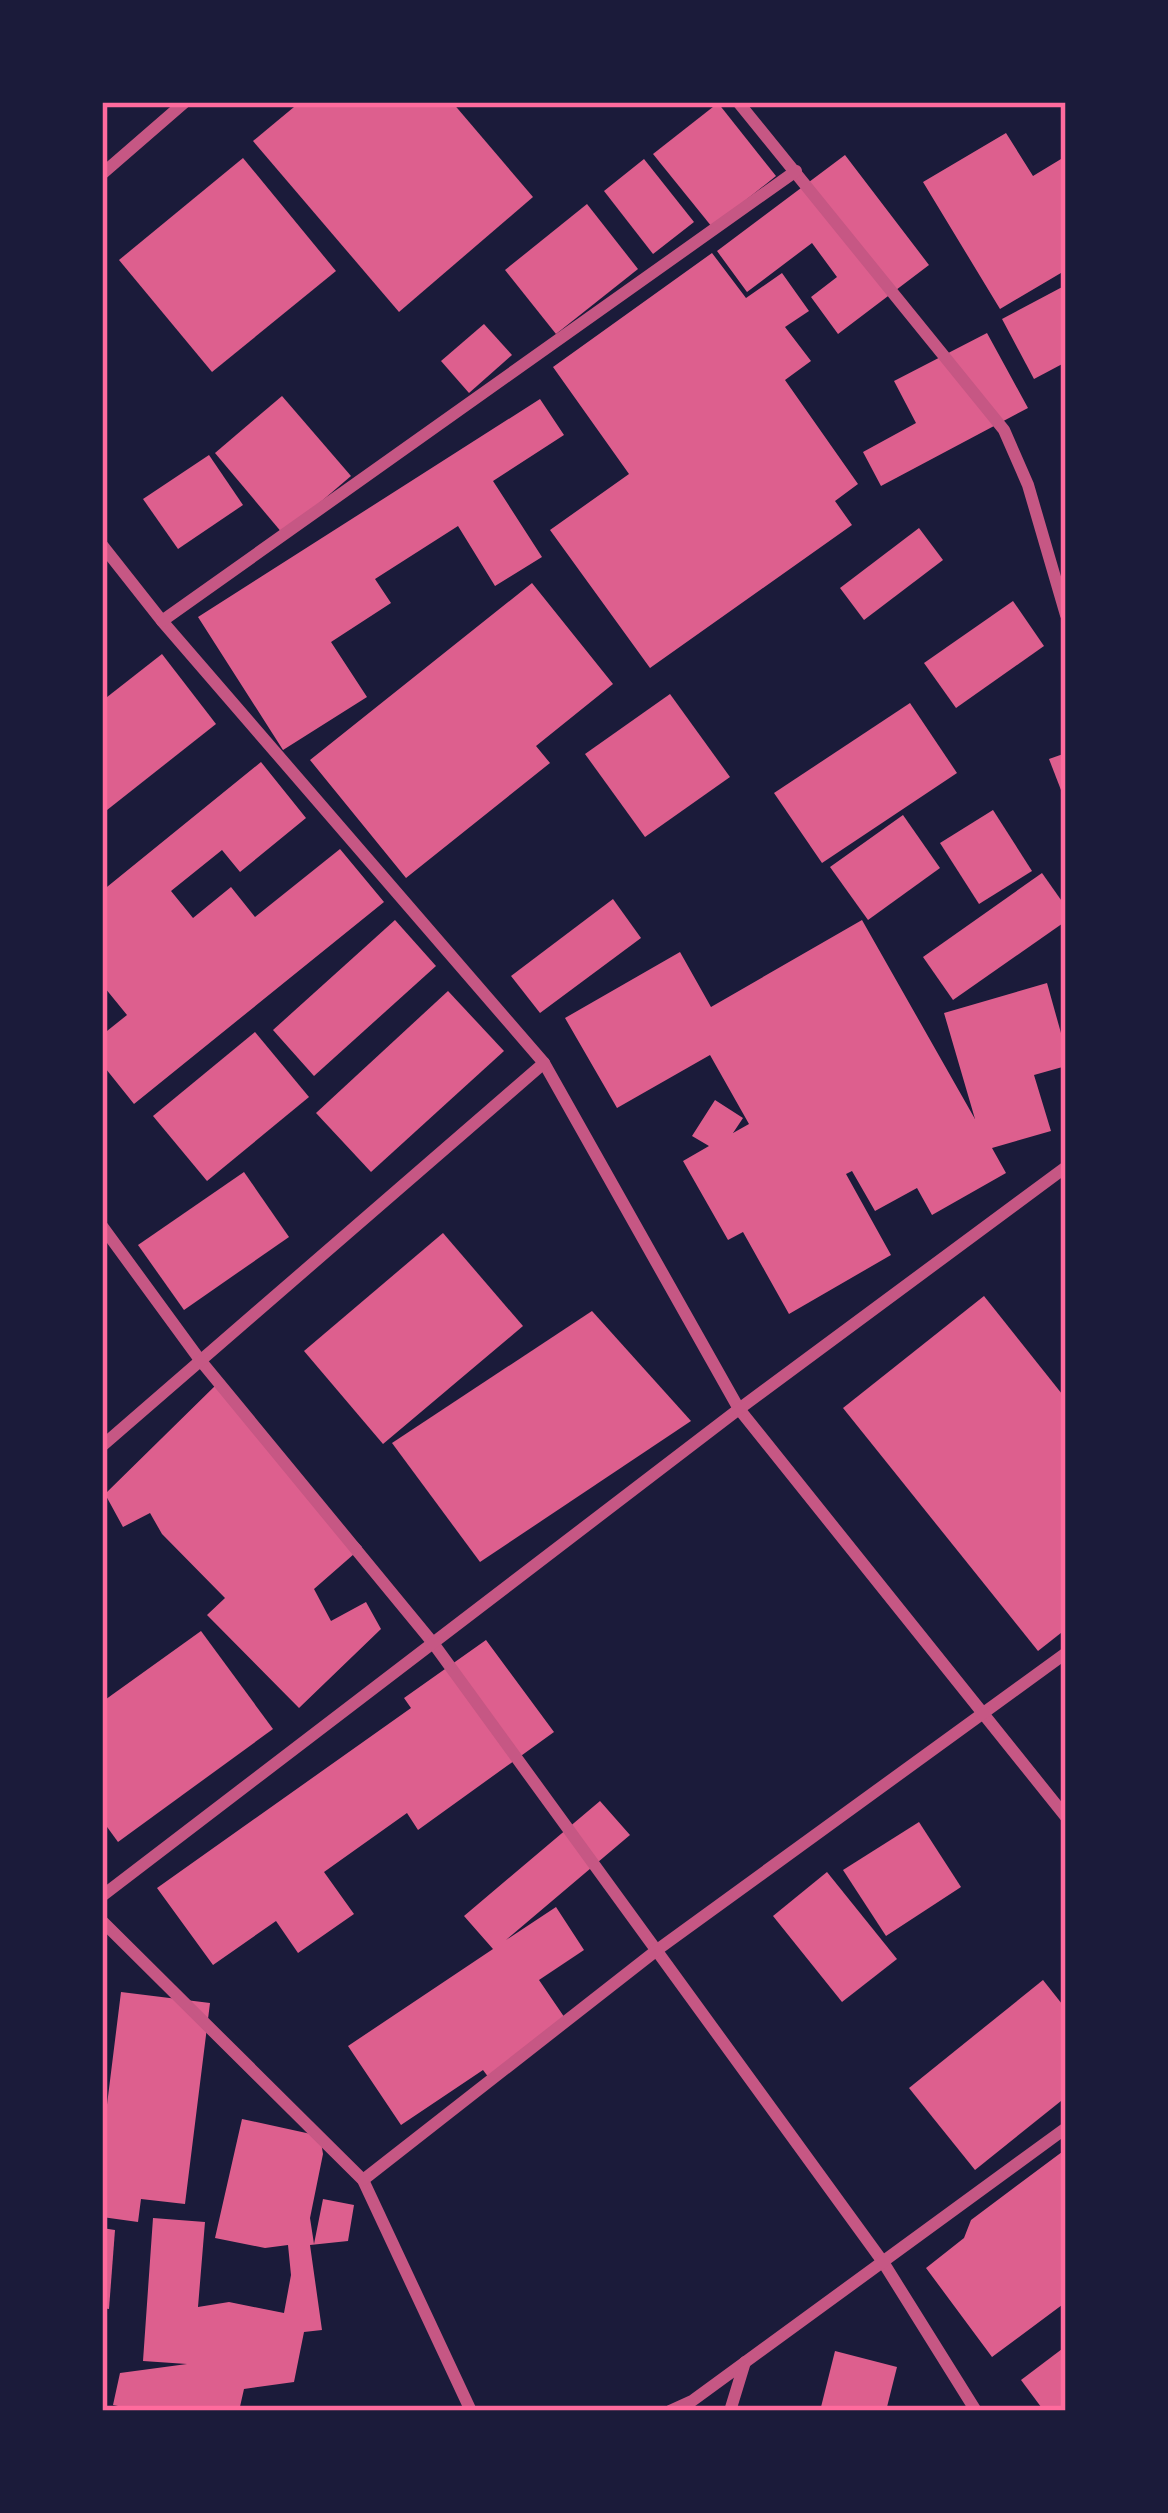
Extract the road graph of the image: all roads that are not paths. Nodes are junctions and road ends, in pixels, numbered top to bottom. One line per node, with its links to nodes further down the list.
1 (185, 102): 4 (street)
2 (738, 102): 3 (street)
3 (796, 171): 6 (street); 7 (street)
4 (102, 174)
5 (102, 545): 7 (street)
6 (1066, 615)
7 (162, 621): 8 (street)
8 (544, 1063): 11 (street); 12 (street)
9 (1066, 1167): 12 (street)
10 (102, 1226): 11 (street)
11 (200, 1360): 13 (street); 14 (street)
12 (739, 1409): 14 (street); 16 (street)
13 (102, 1446)
14 (433, 1643): 18 (street); 20 (street)
15 (1066, 1654): 16 (street)
16 (983, 1714): 17 (street); 20 (street)
17 (1066, 1817)
18 (102, 1896)
19 (102, 1921): 22 (street)
20 (657, 1950): 22 (street); 23 (street)
21 (1066, 2128): 23 (street)
22 (363, 2180): 25 (street)
23 (883, 2262): 24 (street); 28 (street)
24 (745, 2362): 26 (street); 27 (street)
25 (471, 2411)
26 (670, 2411)
27 (730, 2411)
28 (976, 2411)

